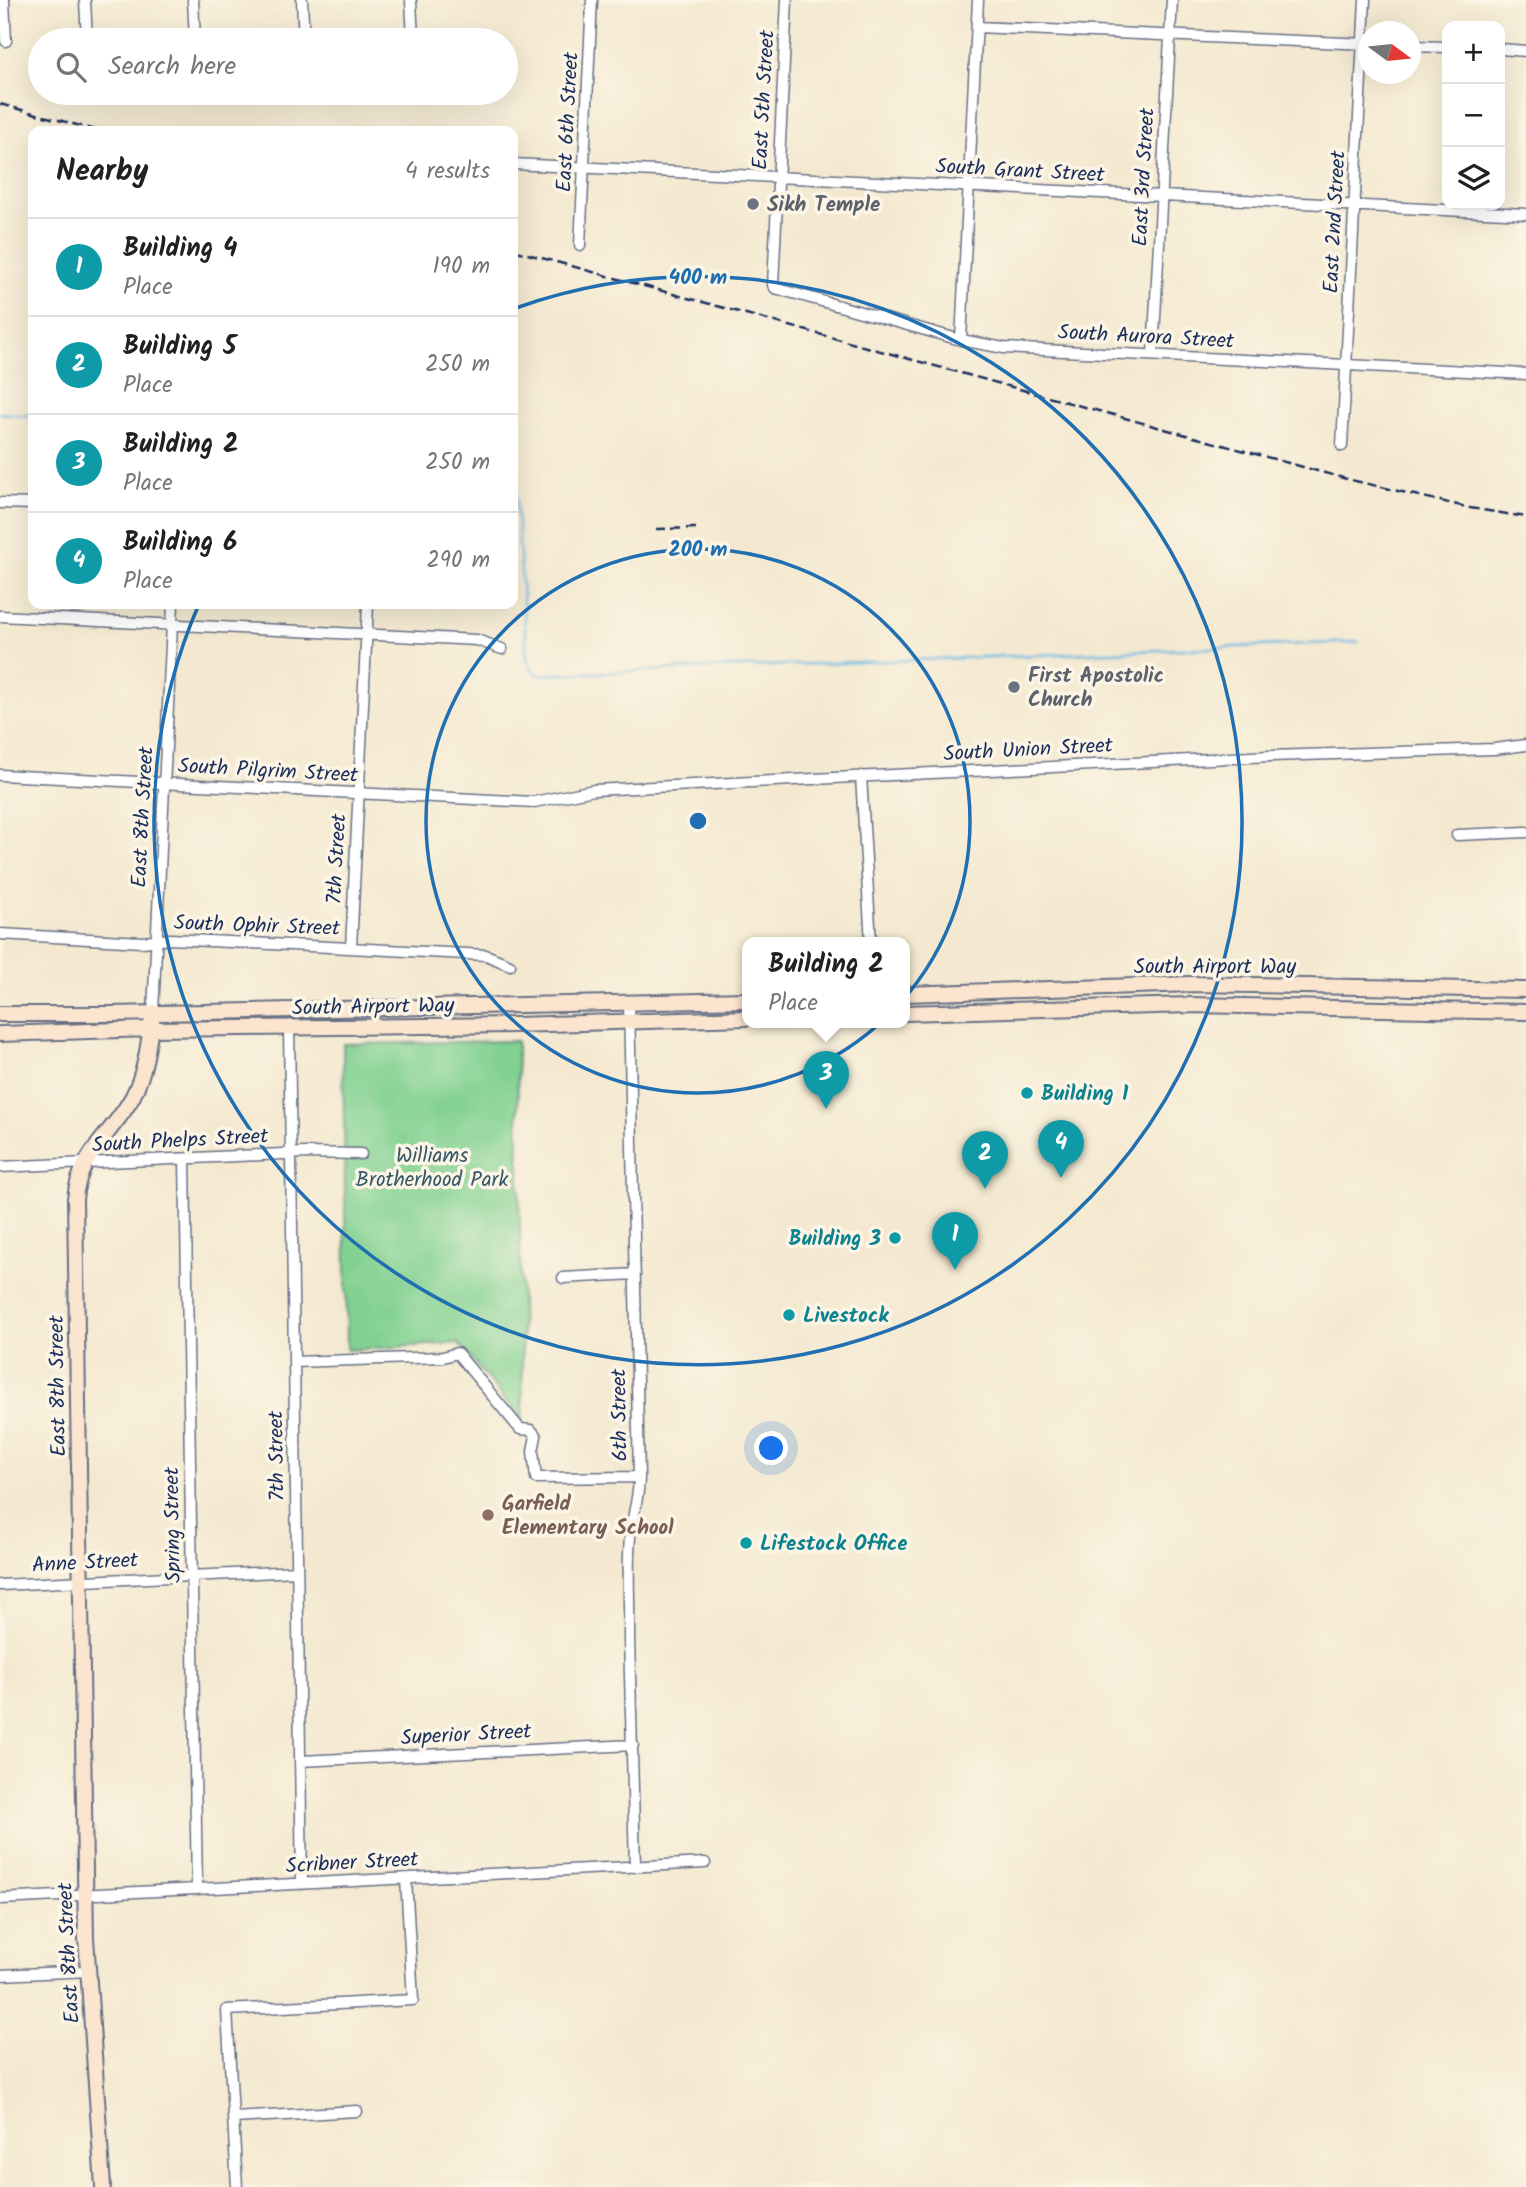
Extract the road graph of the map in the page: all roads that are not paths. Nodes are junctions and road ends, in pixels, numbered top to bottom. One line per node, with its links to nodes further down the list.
1 (4, 0): 18 (street)
2 (85, 0): 13 (street)
3 (193, 0): 14 (street)
4 (302, 0): 15 (street)
5 (411, 0): 16 (street)
6 (592, 0): 26 (street, East 6th Street)
7 (787, 0): 27 (street, East 5th Street)
8 (978, 0): 12 (street)
9 (1172, 0): 17 (street, East 3rd Street)
10 (1365, 0): 11 (street, East 2nd Street)
11 (1365, 21)
12 (977, 27): 17 (street); 28 (street)
13 (86, 28)
14 (194, 28)
15 (303, 28)
16 (412, 28)
17 (1170, 37): 19 (street); 29 (street, East 3rd Street)
18 (6, 40)
19 (1358, 44)
20 (1421, 46): 21 (street)
21 (1442, 47)
22 (1505, 50): 23 (street)
23 (1526, 51)
24 (1363, 84): 30 (street, East 2nd Street)
25 (518, 164): 26 (street, South Grant Street)
26 (584, 168): 27 (street, South Grant Street); 34 (street, East 6th Street)
27 (778, 177): 28 (street, South Grant Street); 35 (street, East 5th Street)
28 (969, 186): 29 (street, South Grant Street); 36 (street)
29 (1161, 196): 30 (street, South Grant Street); 37 (street, East 3rd Street)
30 (1354, 206): 31 (street, South Grant Street); 38 (street, East 2nd Street)
31 (1442, 207)
32 (1497, 210): 33 (street, South Grant Street)
33 (1526, 214)
34 (580, 245)
35 (773, 285): 36 (street, South Aurora Street)
36 (961, 340): 37 (street, South Aurora Street)
37 (1153, 355): 38 (street, South Aurora Street)
38 (1346, 365): 39 (street, South Aurora Street); 40 (street, East 2nd Street)
39 (1526, 374)
40 (1342, 446)
41 (0, 503): 42 (street)
42 (28, 505)
43 (173, 609): 46 (street, East 8th Street)
44 (368, 609): 47 (street, 7th Street)
45 (0, 616): 46 (street)
46 (172, 625): 47 (street); 52 (street, East 8th Street)
47 (367, 634): 48 (street); 53 (street, 7th Street)
48 (502, 649)
49 (1526, 745): 51 (street, South Union Street)
50 (0, 775): 52 (street, South Pilgrim Street)
51 (861, 776): 54 (street, South Union Street); 58 (street)
52 (165, 784): 53 (street, South Pilgrim Street); 59 (street, East 8th Street)
53 (359, 794): 54 (street, South Pilgrim Street); 60 (street, 7th Street)
54 (534, 802)
55 (1526, 832): 56 (street)
56 (1457, 835)
57 (0, 934): 59 (street, South Ophir Street)
58 (871, 937)
59 (157, 941): 60 (street, South Ophir Street); 66 (street, East 8th Street)
60 (351, 948): 61 (street, South Ophir Street)
61 (510, 965)
62 (1526, 990): 63 (main road, South Airport Way)
63 (910, 995)
64 (742, 1000): 65 (main road, South Airport Way)
65 (629, 1003): 66 (main road, South Airport Way); 71 (street, 6th Street)
66 (153, 1012): 69 (main road, South Airport Way); 72 (main road, East 8th Street)
67 (1526, 1012): 68 (main road, South Airport Way)
68 (910, 1013)
69 (0, 1014)
70 (742, 1018): 71 (main road, South Airport Way)
71 (630, 1022): 73 (main road, South Airport Way); 80 (street, 6th Street)
72 (150, 1029): 73 (main road, South Airport Way); 74 (main road, South Airport Way); 78 (main road, East 8th Street)
73 (289, 1029): 76 (street, 7th Street)
74 (0, 1034)
75 (361, 1154): 76 (street, South Phelps Street)
76 (290, 1155): 77 (street, South Phelps Street); 82 (street, 7th Street)
77 (185, 1160): 78 (street, South Phelps Street); 85 (street, Spring Street)
78 (83, 1164): 79 (street, South Phelps Street); 86 (main road, East 8th Street)
79 (0, 1167)
80 (635, 1274): 81 (street); 83 (street, 6th Street)
81 (562, 1278)
82 (293, 1362): 83 (street); 84 (street, 7th Street)
83 (639, 1477): 88 (street, 6th Street)
84 (297, 1571): 85 (street, Anne Street); 89 (street, 7th Street)
85 (192, 1576): 86 (street, Anne Street); 94 (street, Spring Street)
86 (80, 1581): 87 (street, Anne Street); 95 (main road, East 8th Street)
87 (0, 1586)
88 (633, 1745): 89 (street, Superior Street); 91 (street, 6th Street)
89 (300, 1761): 93 (street, 7th Street)
90 (705, 1863): 91 (street, Scribner Street)
91 (635, 1867): 92 (street, Scribner Street)
92 (407, 1879): 93 (street, Scribner Street); 100 (street)
93 (302, 1884): 94 (street, Scribner Street)
94 (197, 1889): 95 (street, Scribner Street)
95 (86, 1895): 96 (street, Scribner Street); 97 (main road, East 8th Street)
96 (0, 1899)
97 (88, 1971): 98 (street); 101 (main road, East 8th Street)
98 (0, 1975)
99 (357, 2111): 100 (street)
100 (233, 2118): 102 (street)
101 (103, 2187)
102 (237, 2187)

